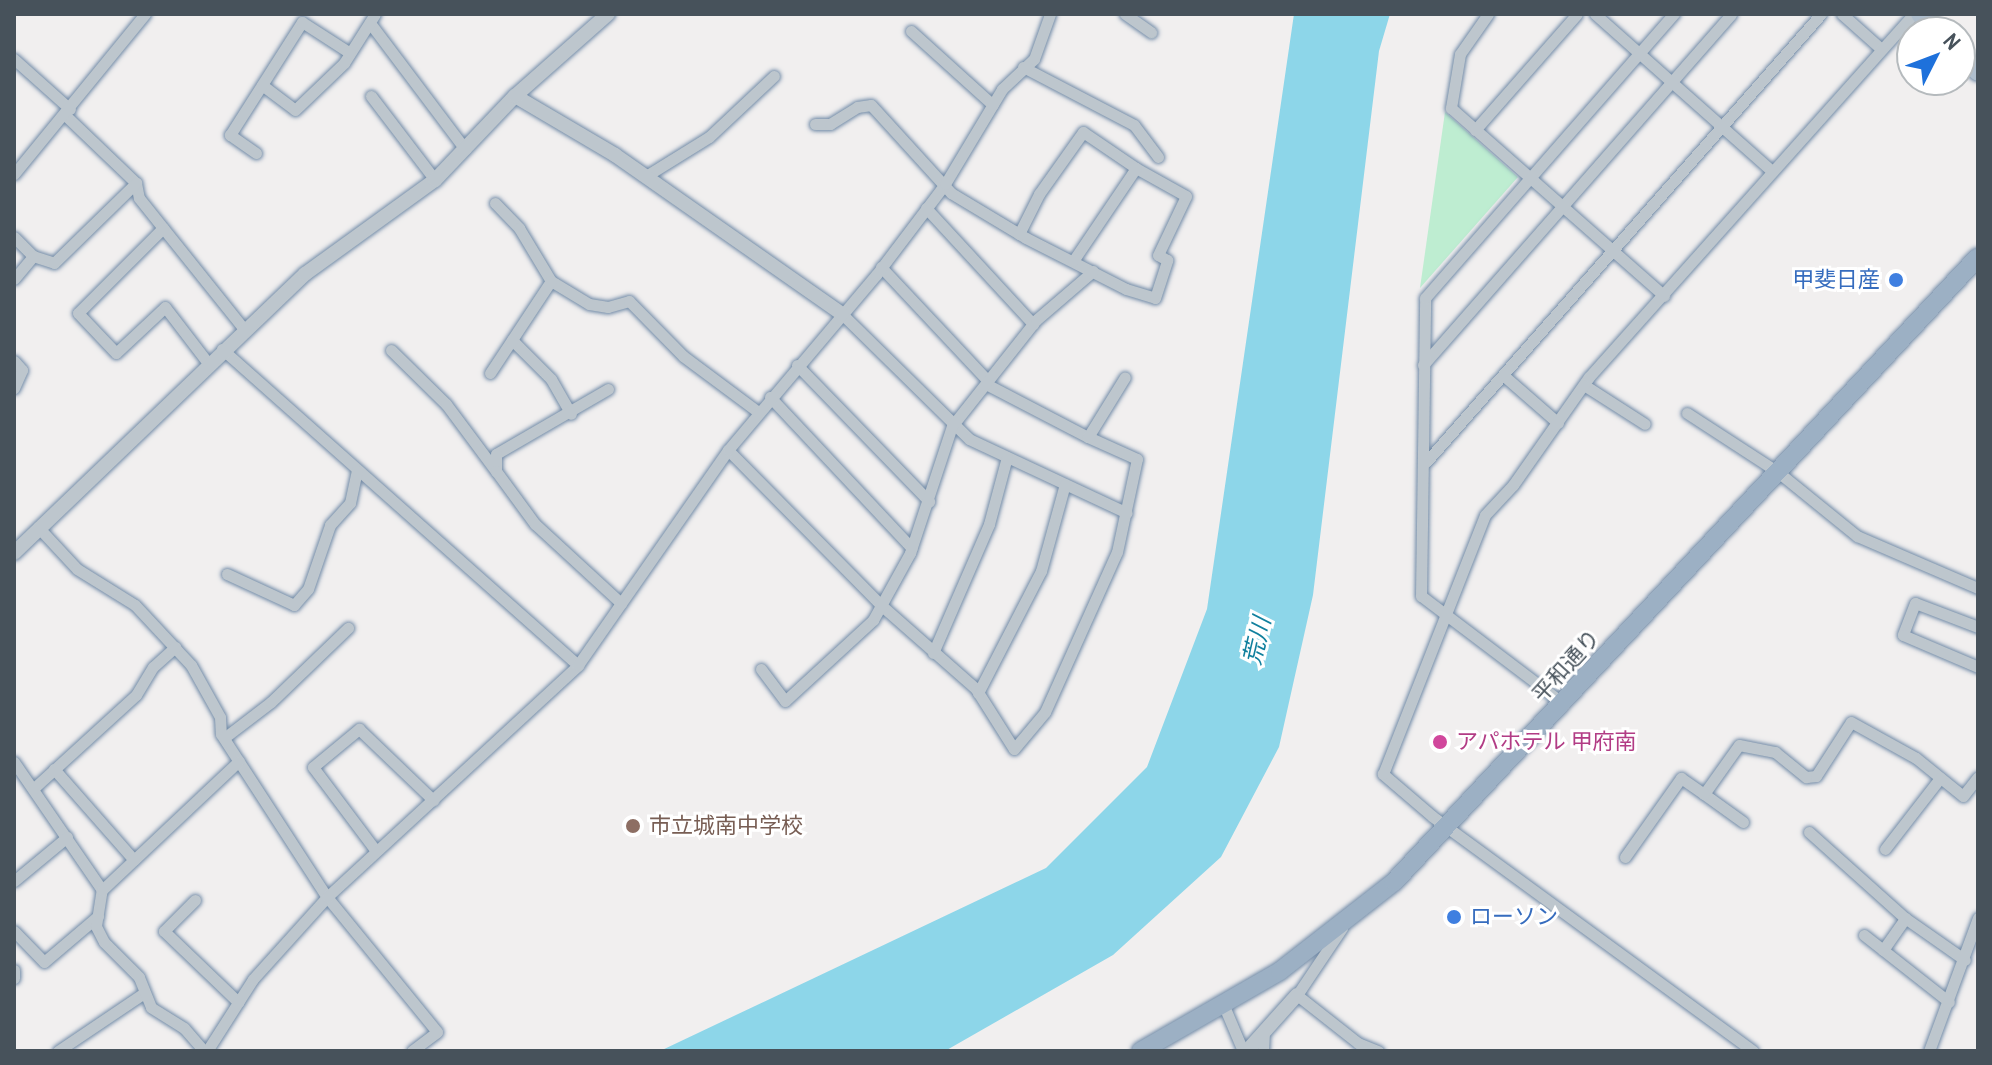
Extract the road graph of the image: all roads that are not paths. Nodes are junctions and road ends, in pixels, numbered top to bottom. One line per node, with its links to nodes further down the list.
1 (145, 14): 27 (street)
2 (608, 14): 25 (street)
3 (1050, 14): 20 (street)
4 (1125, 14): 15 (street)
5 (1488, 14): 30 (street)
6 (1577, 14): 30 (street)
7 (1595, 14): 18 (street)
8 (1674, 14): 18 (street)
9 (1731, 14): 22 (street)
10 (1821, 14): 29 (street)
11 (1842, 14): 16 (street)
12 (1913, 14): 16 (street)
13 (373, 19): 17 (street); 31 (street)
14 (911, 31): 26 (street)
15 (1151, 32)
16 (1880, 48): 35 (street)
17 (350, 53): 23 (street); 23 (street)
18 (1639, 53): 22 (street); 38 (street)
19 (14, 59): 27 (street)
20 (1023, 67): 26 (street); 33 (street)
21 (774, 76): 37 (street)
22 (1672, 82): 29 (street); 43 (street)
23 (262, 85): 32 (street)
24 (371, 96): 39 (street)
25 (515, 96): 31 (street); 37 (street)
26 (993, 105): 41 (street)
27 (68, 112): 36 (street); 40 (street)
28 (815, 124): 41 (street)
29 (1722, 126): 35 (street); 48 (street)
30 (1475, 130): 38 (street)
31 (465, 149): 39 (street)
32 (256, 153)
33 (1158, 157)
34 (1136, 168): 46 (street); 51 (street); 53 (street)
35 (1772, 171): 56 (street)
36 (14, 174)
37 (646, 176): 57 (street)
38 (1530, 178): 43 (street); 66 (street)
39 (435, 180): 59 (street)
40 (136, 183): 45 (street); 49 (street)
41 (945, 184): 44 (street); 46 (street)
42 (495, 203): 55 (street)
43 (1562, 207): 48 (street); 66 (street)
44 (926, 208): 52 (street); 58 (street)
45 (163, 228): 59 (street); 64 (street)
46 (1019, 234): 51 (street)
47 (14, 237): 49 (street)
48 (1612, 251): 56 (street); 68 (street)
49 (33, 256): 54 (street)
50 (1977, 260): 87 (highway, 平和通り)
51 (1073, 261): 53 (street)
52 (881, 267): 57 (street); 70 (street)
53 (1093, 271): 58 (street)
54 (14, 279)
55 (551, 281): 60 (street); 75 (street)
56 (1664, 296): 71 (street)
57 (842, 314): 65 (street); 80 (street)
58 (1033, 324): 70 (street)
59 (244, 329): 61 (street)
60 (512, 340): 67 (street); 77 (street)
61 (222, 349): 64 (street); 85 (street)
62 (391, 350): 86 (street)
63 (14, 361): 72 (street)
64 (208, 363): 91 (street)
65 (797, 365): 74 (street); 89 (street)
66 (1423, 365): 84 (street)
67 (490, 373)
68 (1503, 375): 78 (street); 84 (street)
69 (1125, 377): 81 (street)
70 (987, 382): 80 (street); 81 (street)
71 (1584, 385): 78 (street); 79 (street)
72 (14, 388)
73 (608, 389): 77 (street)
74 (770, 397): 75 (street); 92 (street)
75 (758, 412): 82 (street)
76 (1687, 413): 87 (street)
77 (571, 414): 86 (street)
78 (1558, 423): 98 (street)
79 (1645, 424)
80 (952, 426): 83 (street); 89 (street)
81 (1088, 437): 90 (street)
82 (728, 450): 96 (street); 97 (street)
83 (1007, 457): 88 (street); 102 (street)
84 (1426, 462): 98 (street)
85 (357, 471): 94 (street); 103 (street)
86 (496, 471): 96 (street)
87 (1778, 472): 95 (street); 107 (highway, 平和通り)
88 (1065, 484): 90 (street); 106 (street)
89 (929, 501): 92 (street)
90 (1127, 513): 106 (street)
91 (38, 527): 93 (street); 101 (street)
92 (912, 548): 97 (street)
93 (15, 551)
94 (227, 574)
95 (1978, 588)
96 (621, 603): 103 (street)
97 (882, 606): 102 (street); 105 (street)
98 (1445, 615): 107 (street); 118 (street)
99 (1978, 627): 104 (street)
100 (348, 628): 108 (street)
101 (175, 647): 108 (street); 111 (street)
102 (933, 653): 106 (street)
103 (578, 665): 116 (street)
104 (1978, 667)
105 (761, 669)
106 (978, 693)
107 (1564, 704): 118 (highway, 平和通り)
108 (224, 738): 109 (street)
109 (239, 761): 124 (street); 127 (street)
110 (14, 762): 114 (street)
111 (54, 769): 114 (street); 124 (street)
112 (1978, 777): 113 (street)
113 (1940, 778): 115 (street); 121 (street)
114 (34, 788): 120 (street)
115 (1704, 794): 117 (street); 123 (street)
116 (433, 800): 122 (street); 122 (street)
117 (1743, 822)
118 (1451, 826): 132 (highway, 平和通り); 152 (street)
119 (1809, 832): 130 (street)
120 (67, 837): 125 (street); 126 (street)
121 (1885, 849)
122 (376, 851): 127 (street)
123 (1625, 857)
124 (134, 860): 126 (street)
125 (14, 881)
126 (102, 890): 129 (street)
127 (327, 897): 141 (street); 147 (street)
128 (195, 900): 141 (street)
129 (98, 916): 133 (street); 139 (street)
130 (1905, 918): 135 (street); 136 (street)
131 (1978, 918): 136 (street)
132 (1346, 923): 140 (street); 143 (highway, 平和通り)
133 (14, 931)
134 (1864, 935): 135 (street)
135 (1883, 950): 142 (street)
136 (1965, 960): 142 (street)
137 (14, 970): 138 (street)
138 (14, 978)
139 (144, 993): 145 (street); 146 (street)
140 (1297, 995): 144 (street); 151 (street)
141 (238, 1002): 146 (street)
142 (1949, 1002): 153 (street)
143 (1224, 1006): 148 (highway, 平和通り); 149 (street)
144 (1264, 1031): 149 (street); 150 (street)
145 (58, 1051)
146 (205, 1051)
147 (412, 1051)
148 (1141, 1051)
149 (1245, 1051)
150 (1263, 1051)
151 (1378, 1051)
152 (1753, 1051)
153 (1929, 1051)

